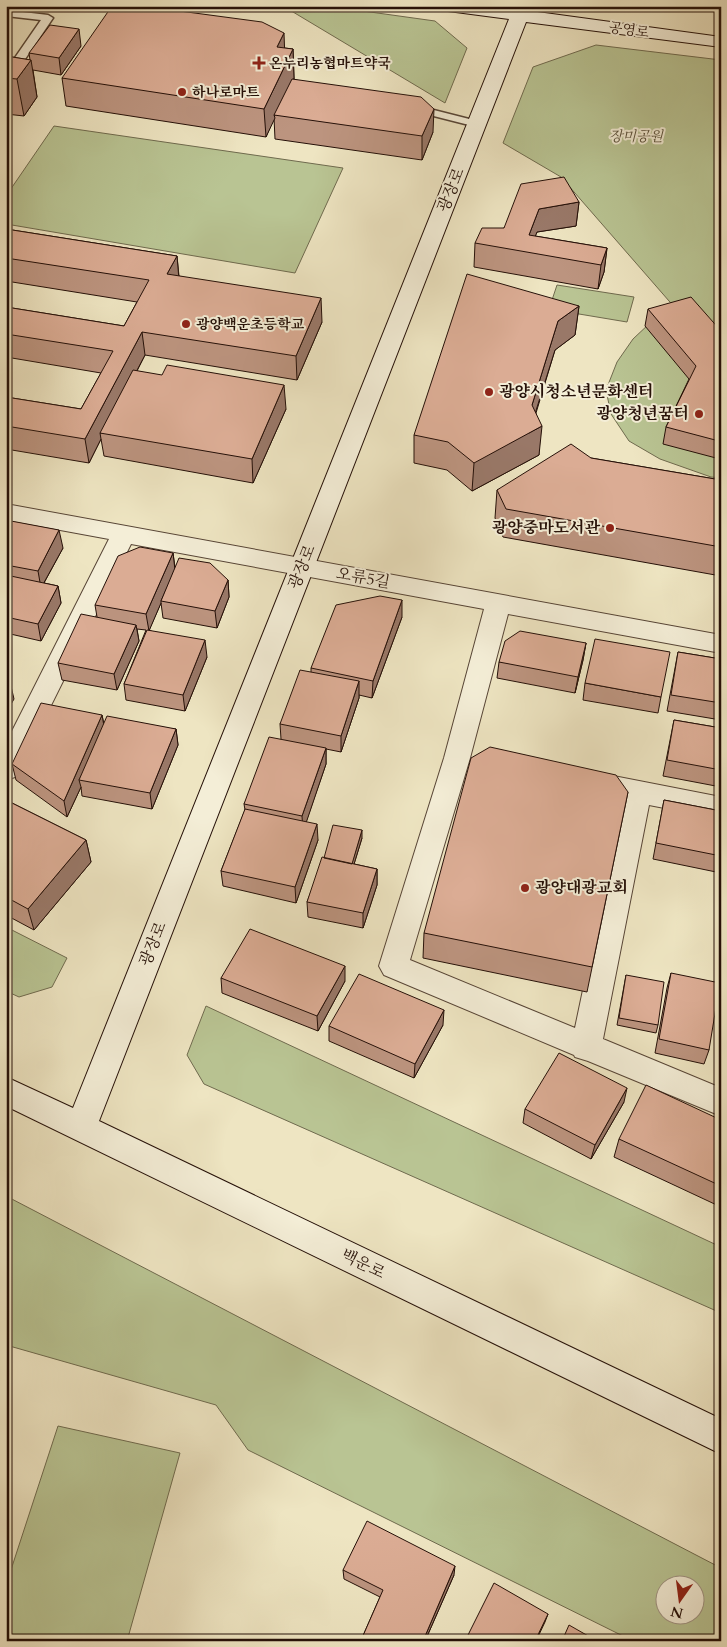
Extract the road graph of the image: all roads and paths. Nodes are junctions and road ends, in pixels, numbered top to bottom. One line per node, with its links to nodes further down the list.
1 (448, 6): 2 (street, 공영로)
2 (521, 11): 4 (street, 공영로); 7 (street, 광장로)
3 (6, 13): 5 (lane)
4 (721, 42)
5 (6, 65)
6 (405, 106): 7 (lane)
7 (477, 124): 10 (street, 광장로)
8 (6, 512): 9 (street, 오류5길)
9 (124, 534): 10 (street, 오류5길); 15 (street)
10 (302, 567): 11 (street, 오류5길); 22 (street, 광장로)
11 (498, 603): 12 (street, 오류5길); 13 (street)
12 (721, 644)
13 (457, 758): 14 (street); 19 (street)
14 (485, 763)
15 (6, 770)
16 (562, 777): 17 (street)
17 (638, 792): 18 (street); 19 (street)
18 (721, 808)
19 (586, 1048): 21 (street)
20 (6, 1091): 22 (street, 백운로)
21 (721, 1102)
22 (80, 1127): 23 (street, 백운로)
23 (721, 1437)

